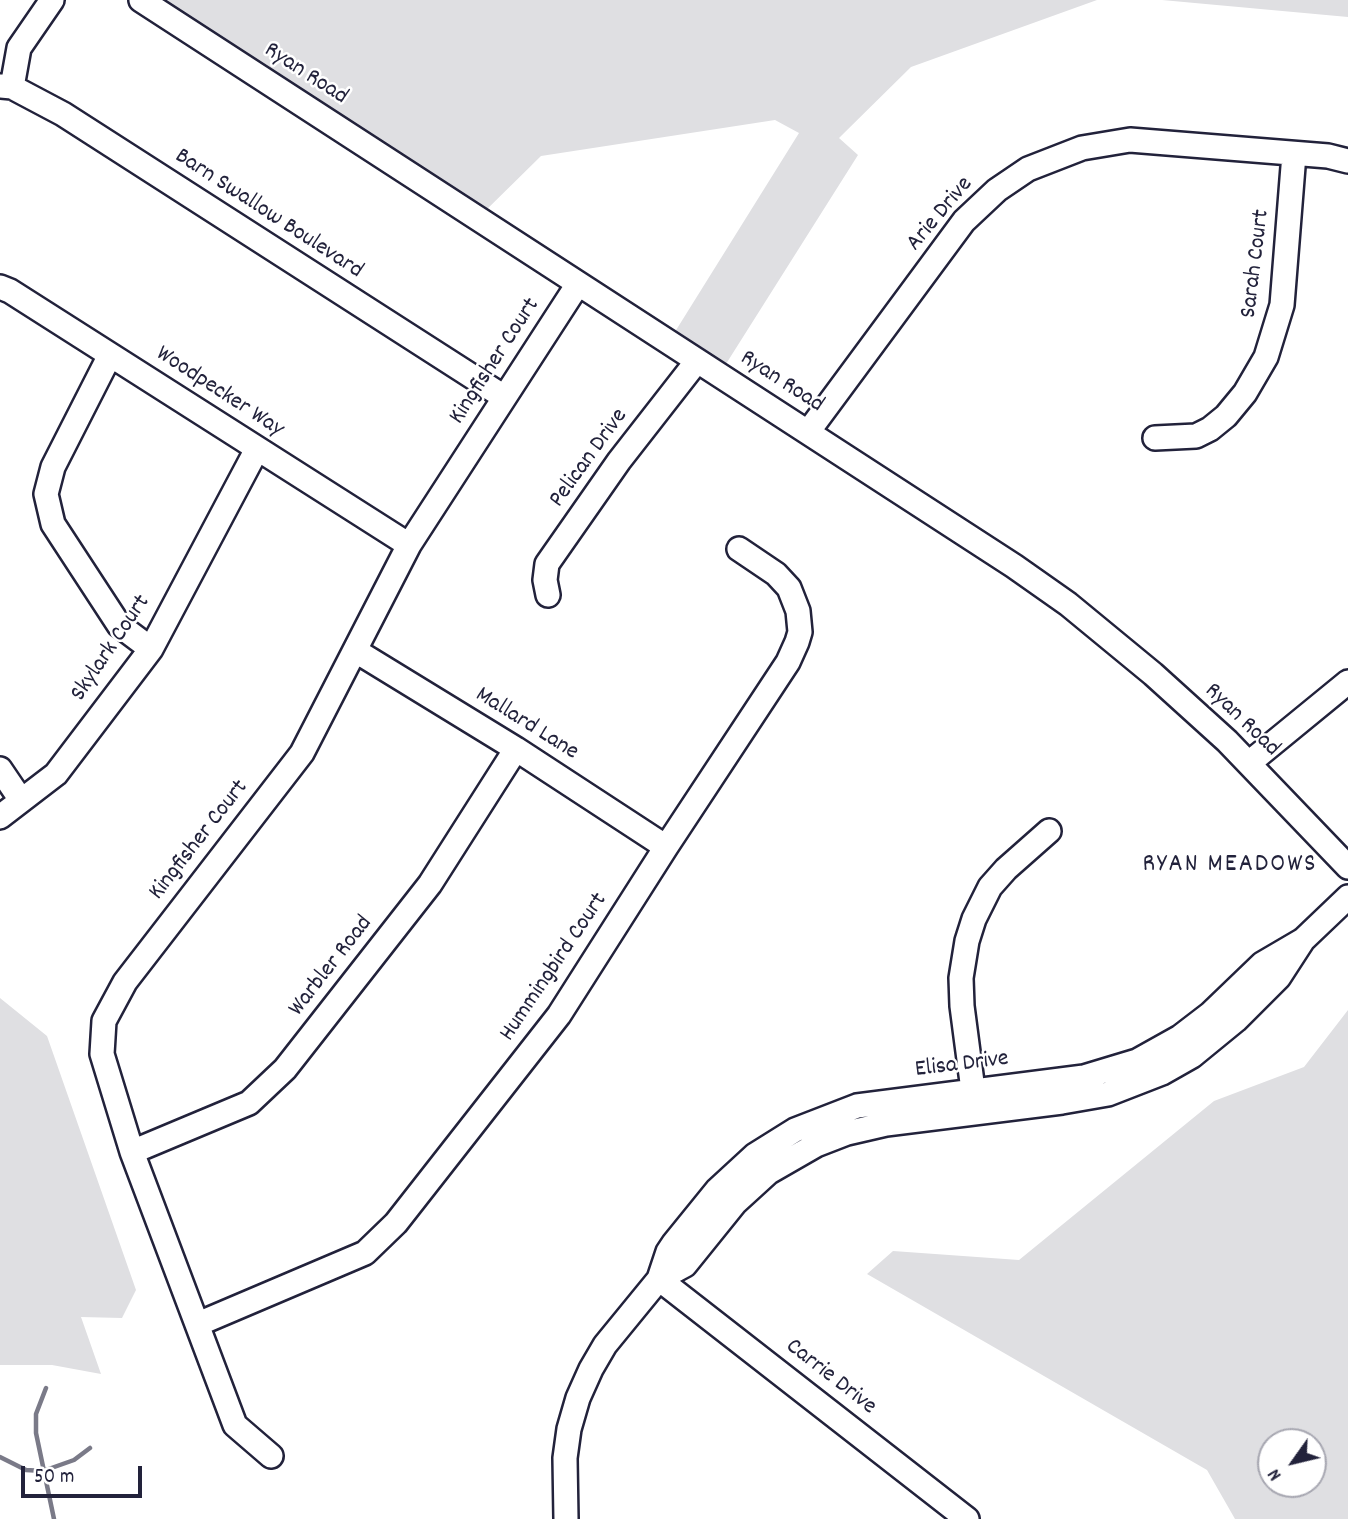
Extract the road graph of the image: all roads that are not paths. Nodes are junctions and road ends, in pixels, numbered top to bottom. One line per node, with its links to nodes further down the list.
1 (51, 0): 3 (street)
2 (141, 0): 6 (street, Ryan Road)
3 (6, 86): 10 (street, Barn Swallow Boulevard)
4 (1294, 153): 5 (street, Arie Drive); 11 (street, Arie Drive); 12 (street, Sarah Court)
5 (1348, 161)
6 (578, 284): 9 (street, Ryan Road); 10 (street, Kingfisher Court)
7 (0, 287): 8 (street, Woodpecker Way)
8 (110, 355): 13 (street, Woodpecker Way); 17 (street)
9 (697, 361): 11 (street, Ryan Road); 16 (street, Pelican Drive)
10 (504, 397): 14 (street, Kingfisher Court)
11 (808, 432): 21 (street, Ryan Road)
12 (1155, 438)
13 (257, 449): 14 (street, Woodpecker Way); 17 (street, Skylark Court)
14 (409, 544): 18 (street, Kingfisher Court)
15 (738, 549): 26 (street, Hummingbird Court)
16 (548, 595)
17 (151, 649): 23 (street, Skylark Court)
18 (356, 651): 20 (street, Mallard Lane); 33 (street, Kingfisher Court)
19 (1348, 682): 21 (street)
20 (516, 750): 26 (street, Mallard Lane); 33 (street, Warbler Road)
21 (1249, 763): 27 (street, Ryan Road)
22 (0, 769): 23 (street)
23 (21, 800): 24 (street, Skylark Court)
24 (0, 817)
25 (1049, 831): 30 (street)
26 (666, 847): 36 (street, Hummingbird Court)
27 (1348, 867)
28 (1348, 897): 29 (street, Elisa Drive)
29 (1099, 1085): 30 (street, Elisa Drive); 32 (street, Elisa Drive)
30 (972, 1090): 31 (street, Elisa Drive)
31 (857, 1106): 32 (street); 34 (street, Elisa Drive)
32 (863, 1129): 34 (street, Elisa Drive)
33 (132, 1152): 36 (street, Kingfisher Court)
34 (762, 1164): 35 (street, Elisa Drive)
35 (659, 1279): 38 (street, Elisa Drive); 39 (street, Carrie Drive)
36 (198, 1324): 37 (street, Kingfisher Court)
37 (271, 1456)
38 (566, 1519)
39 (967, 1519)

